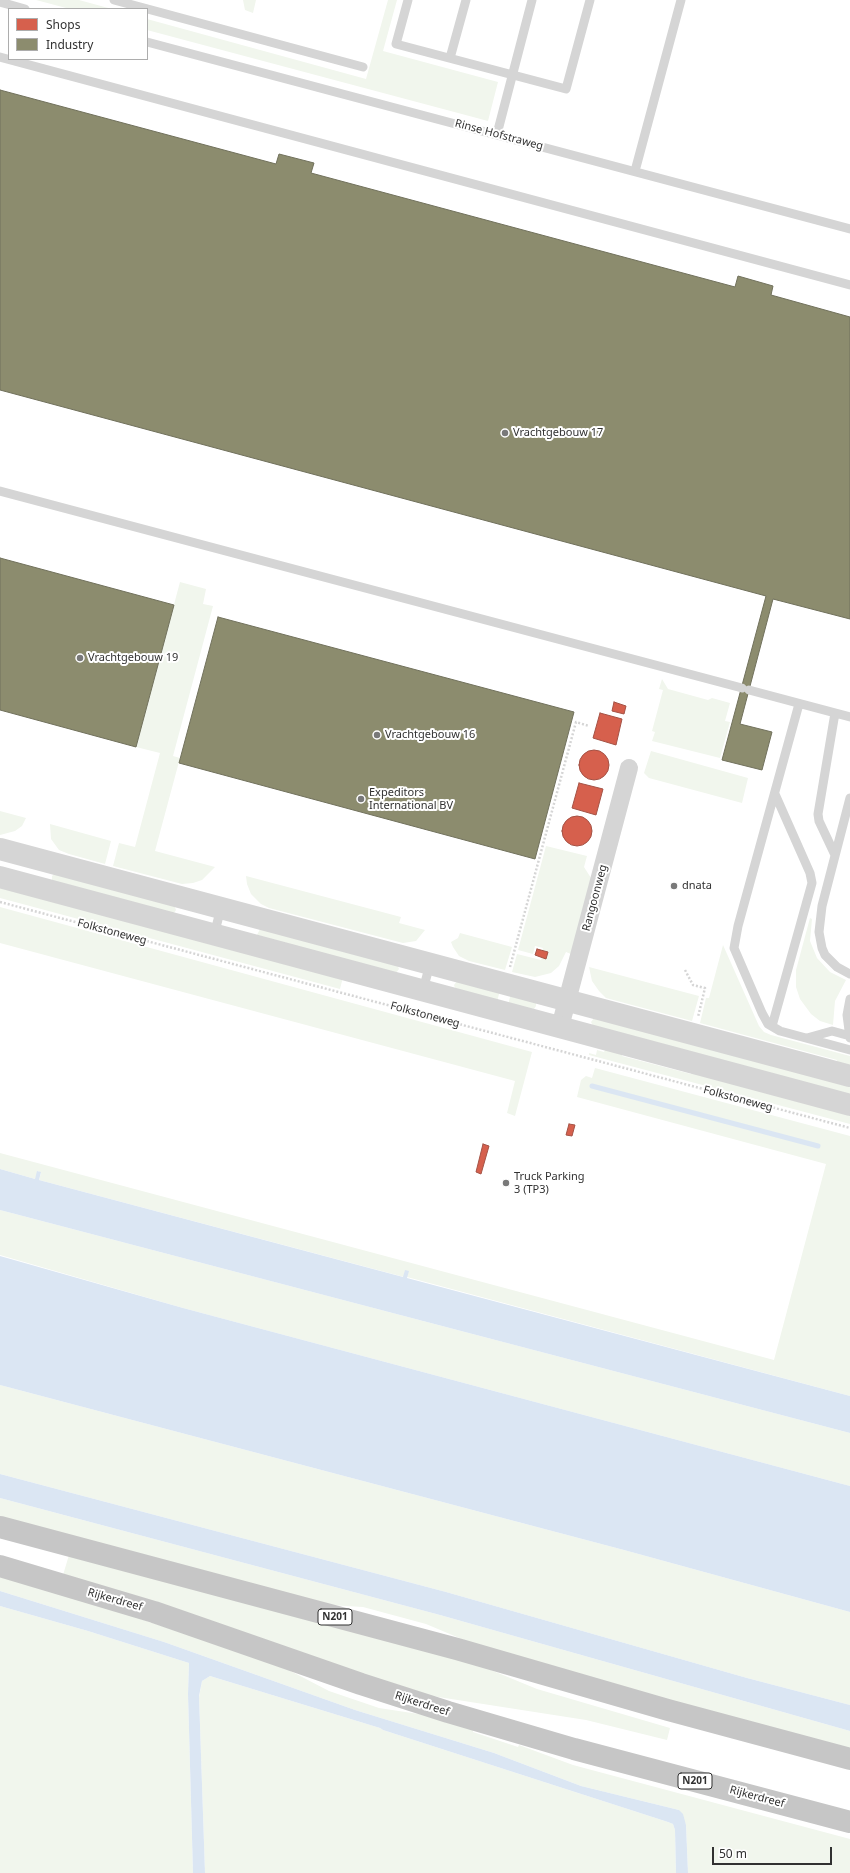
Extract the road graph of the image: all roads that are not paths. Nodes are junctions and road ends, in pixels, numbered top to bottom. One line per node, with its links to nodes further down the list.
1 (114, 0): 9 (lane)
2 (408, 0): 12 (lane)
3 (466, 0): 12 (lane)
4 (532, 0): 15 (lane)
5 (590, 0): 15 (lane)
6 (681, 0): 17 (lane)
7 (0, 2): 8 (lane)
8 (21, 8)
9 (144, 8)
10 (148, 9): 14 (lane)
11 (148, 42): 16 (lane, Rinse Hofstraweg)
12 (450, 58): 15 (lane)
13 (11, 60): 19 (lane)
14 (363, 67)
15 (512, 75): 16 (lane)
16 (497, 134): 17 (lane, Rinse Hofstraweg)
17 (635, 171): 18 (lane, Rinse Hofstraweg)
18 (850, 229)
19 (850, 285)
20 (0, 491): 21 (lane)
21 (799, 704): 22 (lane); 25 (lane)
22 (834, 713): 23 (lane); 28 (lane)
23 (850, 717)
24 (629, 768): 37 (street, Rangoonweg)
25 (775, 794): 38 (lane); 38 (lane)
26 (850, 798): 28 (lane)
27 (0, 849): 29 (street)
28 (835, 855): 34 (lane)
29 (26, 870): 30 (street); 31 (street); 32 (street)
30 (0, 878)
31 (221, 908): 32 (lane); 33 (street)
32 (214, 934): 35 (street)
33 (430, 964): 35 (lane); 37 (street)
34 (850, 974)
35 (423, 990): 39 (street)
36 (850, 999): 40 (lane)
37 (568, 1000): 39 (street, Rangoonweg); 43 (street)
38 (772, 1026): 41 (lane)
39 (560, 1027): 44 (street)
40 (850, 1037): 41 (lane)
41 (807, 1038): 42 (lane)
42 (850, 1050)
43 (850, 1076)
44 (850, 1105)
45 (0, 1527): 47 (highway, N201)
46 (0, 1566): 48 (highway, Rijkerdreef / N201)
47 (850, 1759)
48 (850, 1822)

